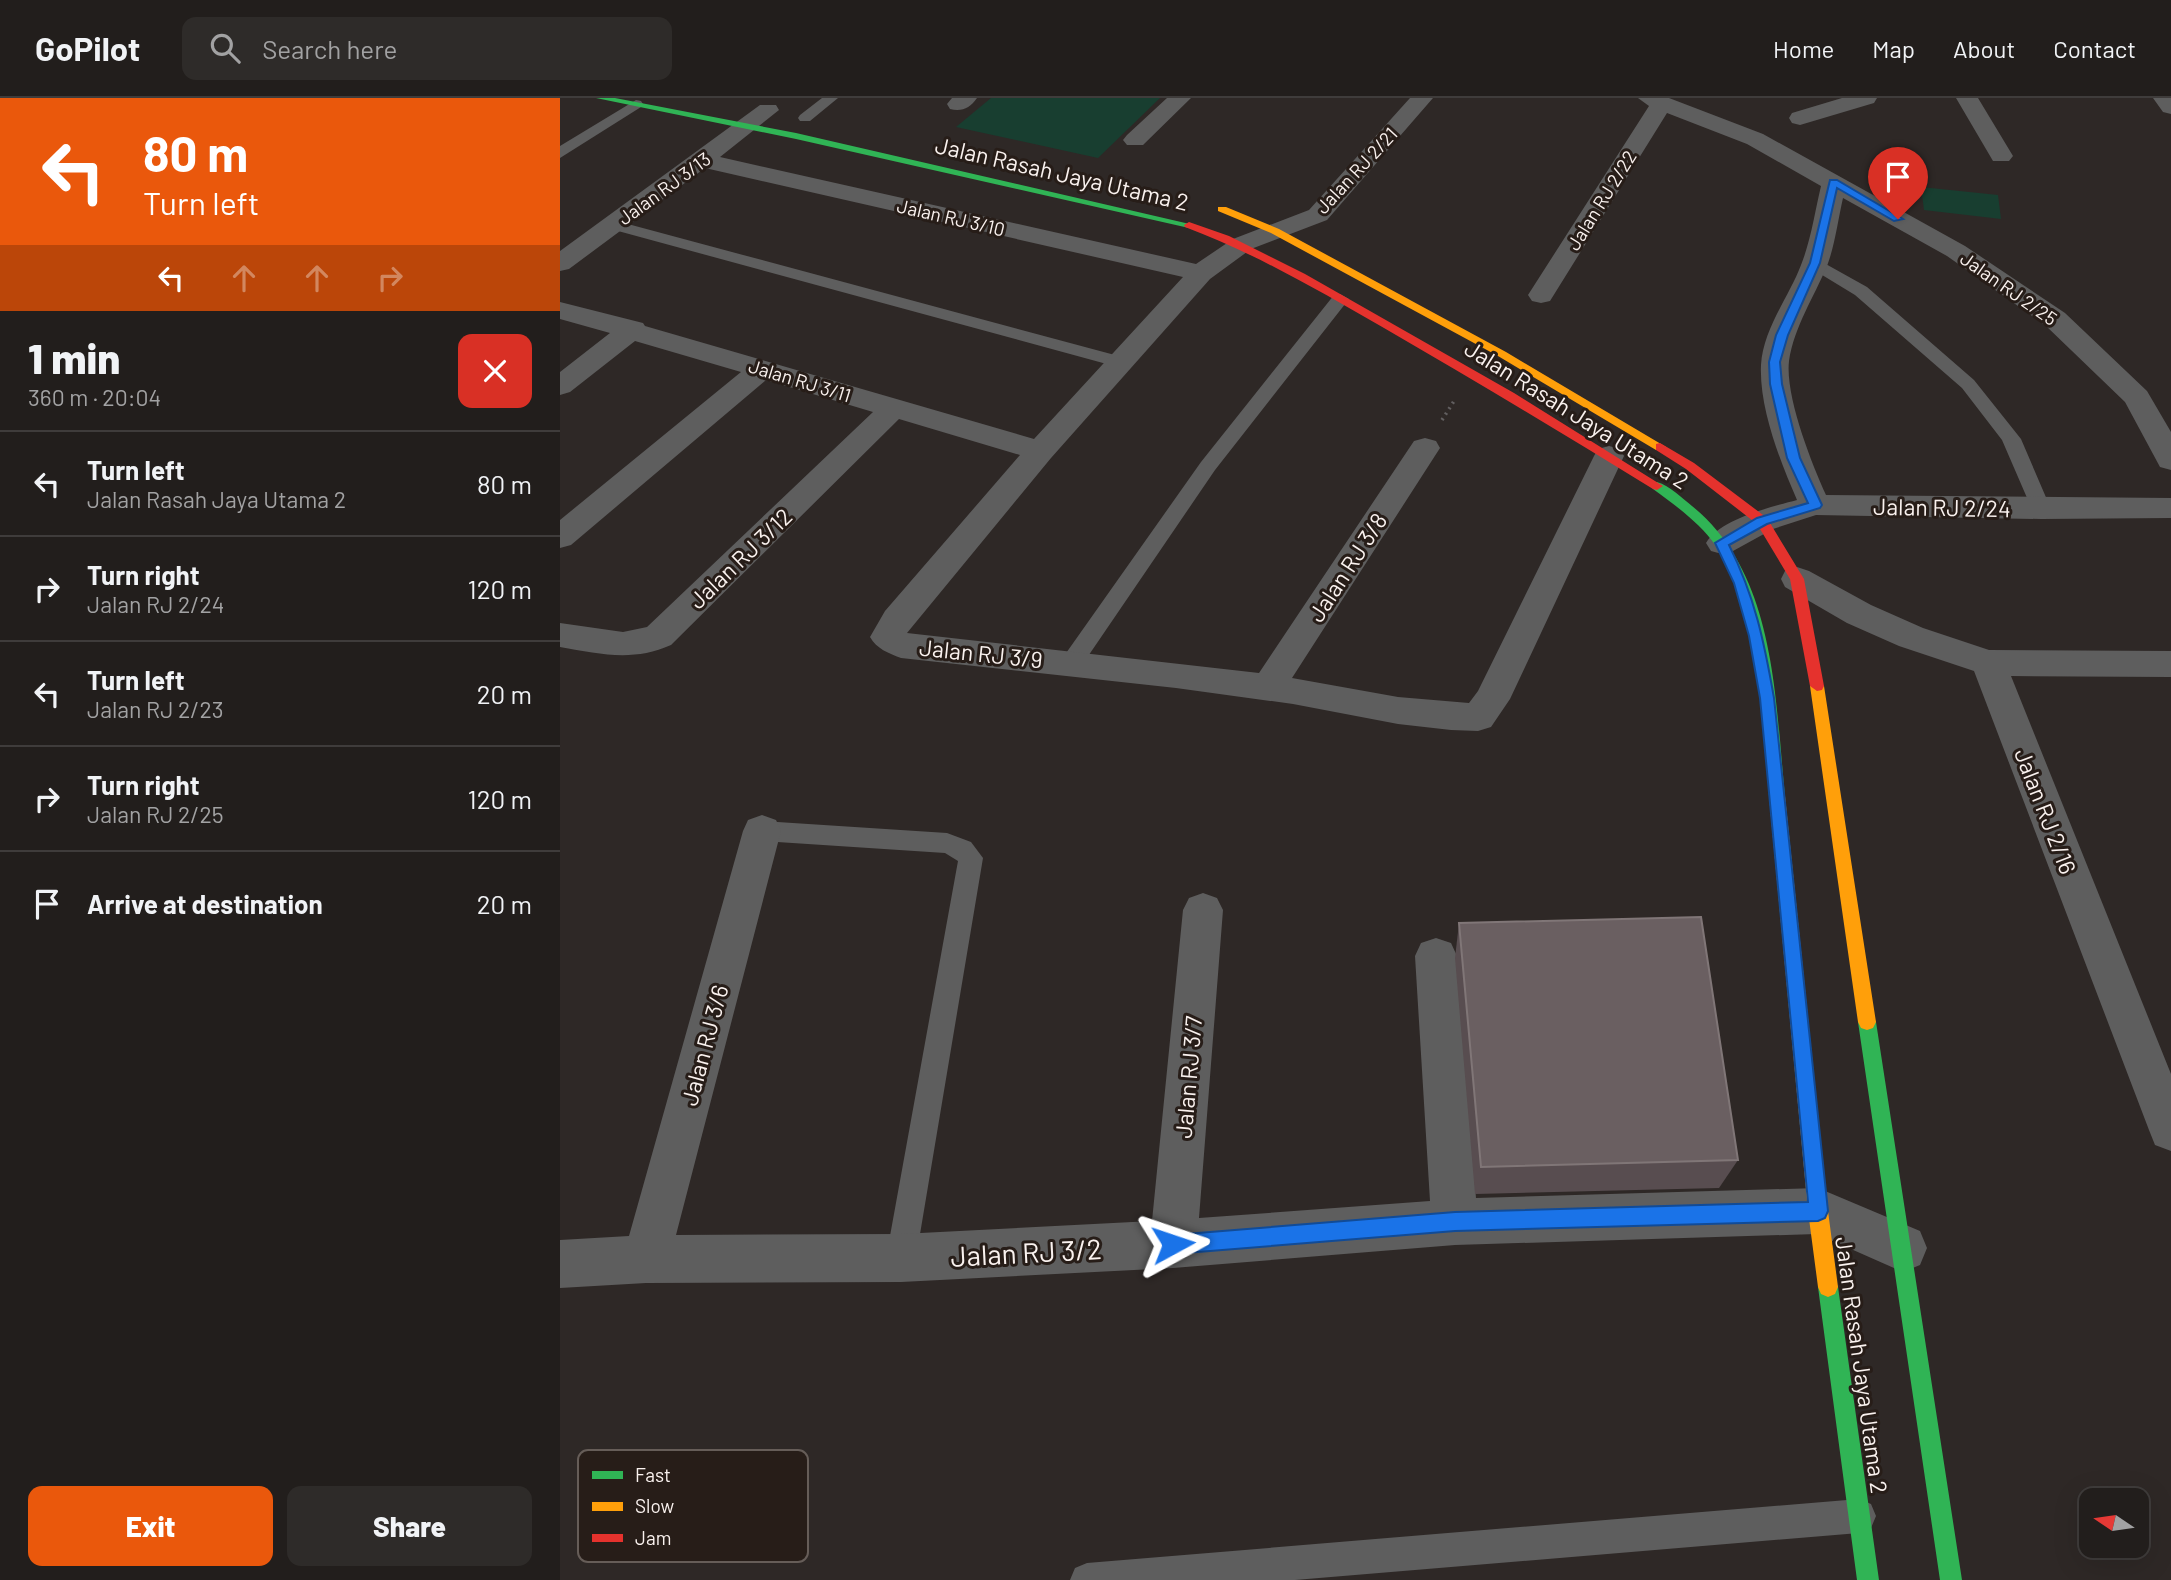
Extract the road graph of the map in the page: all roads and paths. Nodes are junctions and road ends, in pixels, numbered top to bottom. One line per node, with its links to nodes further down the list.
1 (601, 98): 9 (street, Jalan Rasah Jaya Utama 2)
2 (831, 98): 11 (lane)
3 (1180, 98): 15 (street)
4 (1422, 98): 22 (street, Jalan RJ 2/21)
5 (1866, 98): 13 (street)
6 (1967, 98): 17 (street)
7 (2164, 98): 10 (street)
8 (1655, 101): 19 (street, Jalan RJ 2/25); 27 (street, Jalan RJ 2/22)
9 (636, 104): 12 (street, Jalan Rasah Jaya Utama 2); 16 (lane)
10 (2171, 107)
11 (786, 114): 12 (street, Jalan RJ 3/13); 14 (street)
12 (745, 116): 18 (street, Jalan RJ 3/13); 23 (street, Jalan Rasah Jaya Utama 2)
13 (1800, 118)
14 (829, 123)
15 (1135, 140)
16 (560, 153)
17 (2001, 156)
18 (702, 160): 21 (street, Jalan RJ 3/13); 26 (street, Jalan RJ 3/10)
19 (1834, 182): 25 (street); 39 (street, Jalan RJ 2/25)
20 (1200, 204): 22 (street, Jalan Rasah Jaya Utama 2)
21 (613, 225): 24 (street, Jalan RJ 3/13); 31 (lane)
22 (1275, 231): 23 (street, Jalan RJ 2/21); 43 (street, Jalan Rasah Jaya Utama 2)
23 (1242, 244): 26 (street, Jalan RJ 3/9); 28 (street, Jalan Rasah Jaya Utama 2)
24 (560, 263)
25 (1815, 263): 40 (street); 42 (lane)
26 (1201, 273): 31 (street, Jalan RJ 3/9)
27 (1541, 295)
28 (1340, 299): 33 (street, Jalan Rasah Jaya Utama 2); 48 (lane)
29 (560, 310): 30 (street, Jalan RJ 3/11)
30 (633, 330): 32 (street, Jalan RJ 3/11); 34 (street)
31 (1120, 362): 37 (street, Jalan RJ 3/9)
32 (763, 368): 35 (street, Jalan RJ 3/11); 44 (street)
33 (1471, 373): 36 (path); 38 (street, Jalan Rasah Jaya Utama 2)
34 (560, 386)
35 (893, 409): 37 (street, Jalan RJ 3/11); 47 (street, Jalan RJ 3/12)
36 (1425, 448): 51 (street, Jalan RJ 3/8)
37 (1040, 451): 48 (street, Jalan RJ 3/9)
38 (1609, 456): 45 (street, Jalan Rasah Jaya Utama 2); 51 (street, Jalan RJ 3/9)
39 (2171, 460)
40 (1815, 505): 42 (street, Jalan RJ 2/24); 43 (street, Jalan RJ 2/24)
41 (2171, 508): 42 (street, Jalan RJ 2/24)
42 (2041, 509)
43 (1762, 521): 45 (street, Jalan RJ 2/24); 46 (street, Jalan Rasah Jaya Utama 2)
44 (560, 537)
45 (1721, 543): 56 (street, Jalan Rasah Jaya Utama 2)
46 (1797, 579): 49 (street); 59 (street, Jalan Rasah Jaya Utama 2)
47 (560, 635)
48 (1072, 662): 51 (street, Jalan RJ 3/9)
49 (1987, 663): 50 (street); 55 (street, Jalan RJ 2/16)
50 (2171, 664)
51 (1268, 687)
52 (762, 831): 60 (lane); 61 (street, Jalan RJ 3/6)
53 (1203, 910): 58 (street, Jalan RJ 3/7)
54 (1436, 957): 57 (street)
55 (2171, 1130)
56 (1818, 1211): 57 (street, Jalan RJ 3/2); 59 (street, Jalan RJ 3/2); 63 (street, Jalan Rasah Jaya Utama 2)
57 (1455, 1222): 58 (street, Jalan RJ 3/2)
58 (1173, 1244): 60 (street, Jalan RJ 3/2)
59 (1903, 1248): 66 (street, Jalan Rasah Jaya Utama 2)
60 (901, 1258): 61 (street, Jalan RJ 3/2)
61 (646, 1259): 62 (street, Jalan RJ 3/2)
62 (560, 1264)
63 (1859, 1516): 64 (lane); 65 (street, Jalan Rasah Jaya Utama 2)
64 (1087, 1580)
65 (1868, 1580)
66 (1951, 1580)

